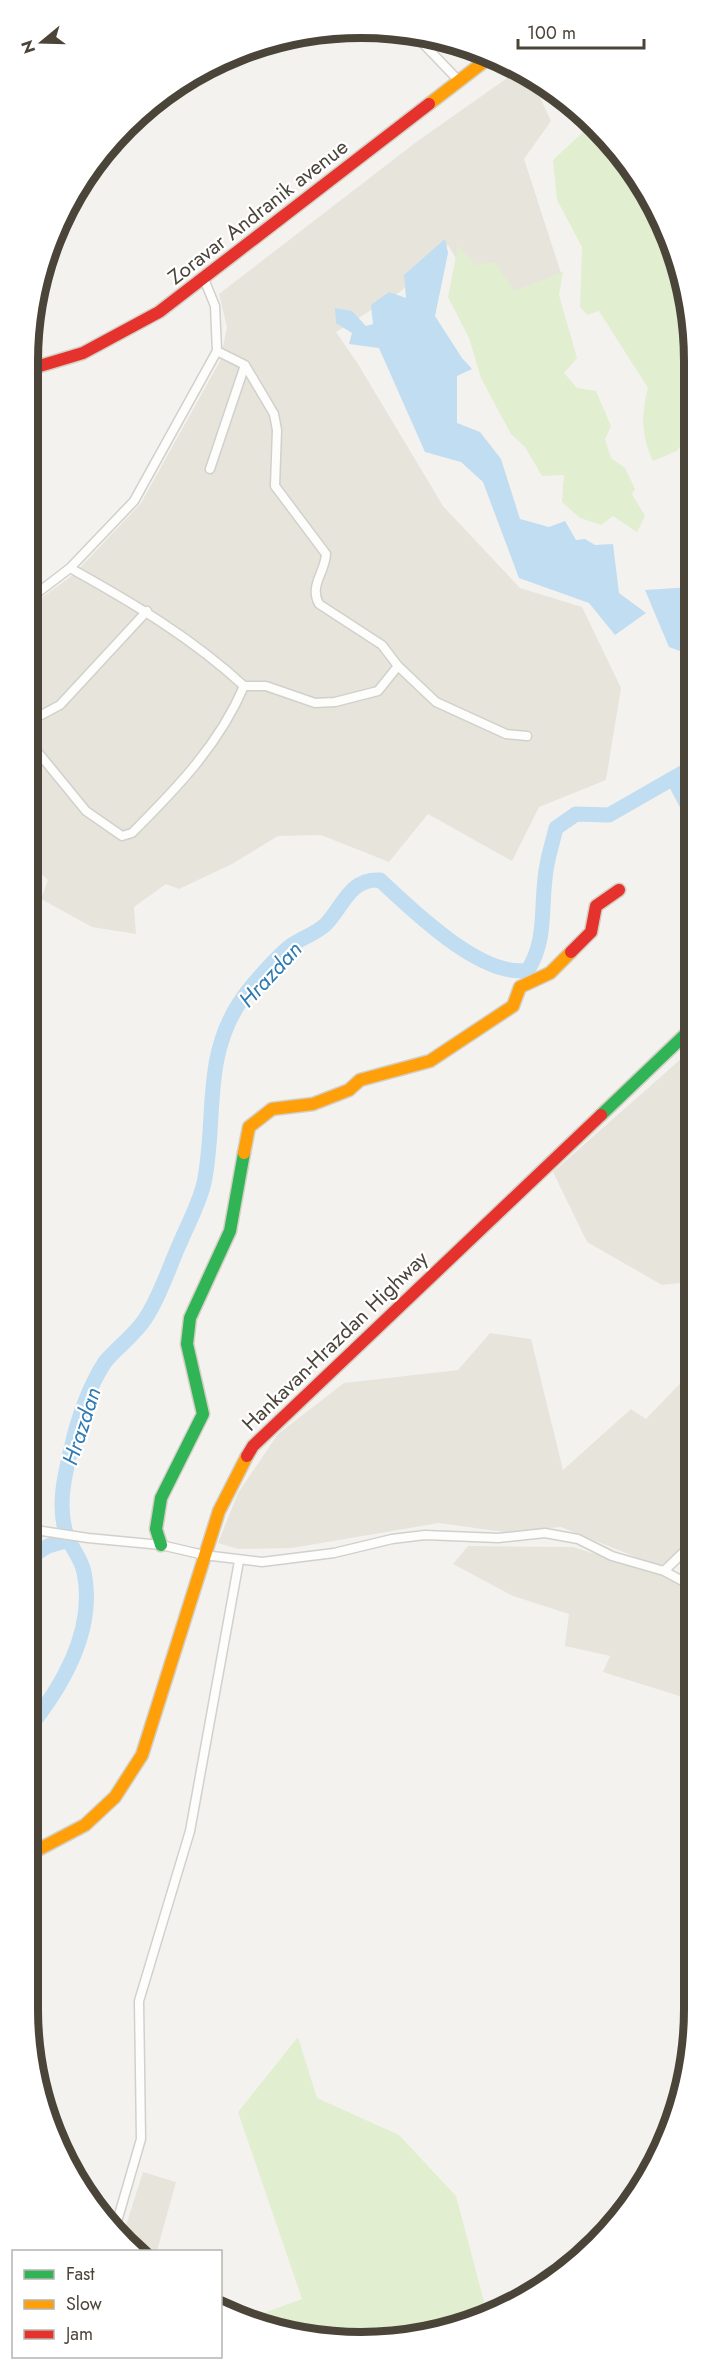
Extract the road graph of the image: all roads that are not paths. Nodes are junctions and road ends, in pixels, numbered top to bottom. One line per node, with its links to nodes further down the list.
1 (424, 44): 3 (street)
2 (484, 62): 3 (main road, Zoravar Andranik avenue)
3 (459, 81): 4 (main road, Zoravar Andranik avenue)
4 (204, 279): 5 (street); 7 (main road, Zoravar Andranik avenue)
5 (217, 351): 6 (street); 9 (street)
6 (244, 365): 8 (street); 12 (street)
7 (38, 366)
8 (210, 469)
9 (70, 568): 10 (street); 11 (street)
10 (38, 592)
11 (147, 611): 13 (street); 14 (street)
12 (398, 666): 13 (street); 15 (street)
13 (244, 686): 16 (street)
14 (38, 717)
15 (527, 736)
16 (38, 752)
17 (619, 890): 20 (main road)
18 (684, 1036): 22 (main road, Hankavan-Hrazdan Highway)
19 (38, 1530): 20 (street)
20 (161, 1545): 22 (street)
21 (684, 1552): 24 (street)
22 (204, 1555): 23 (street); 26 (main road, Hankavan-Hrazdan Highway)
23 (239, 1561): 24 (street); 27 (street)
24 (664, 1571): 25 (street)
25 (684, 1582)
26 (38, 1851)
27 (117, 2221)

